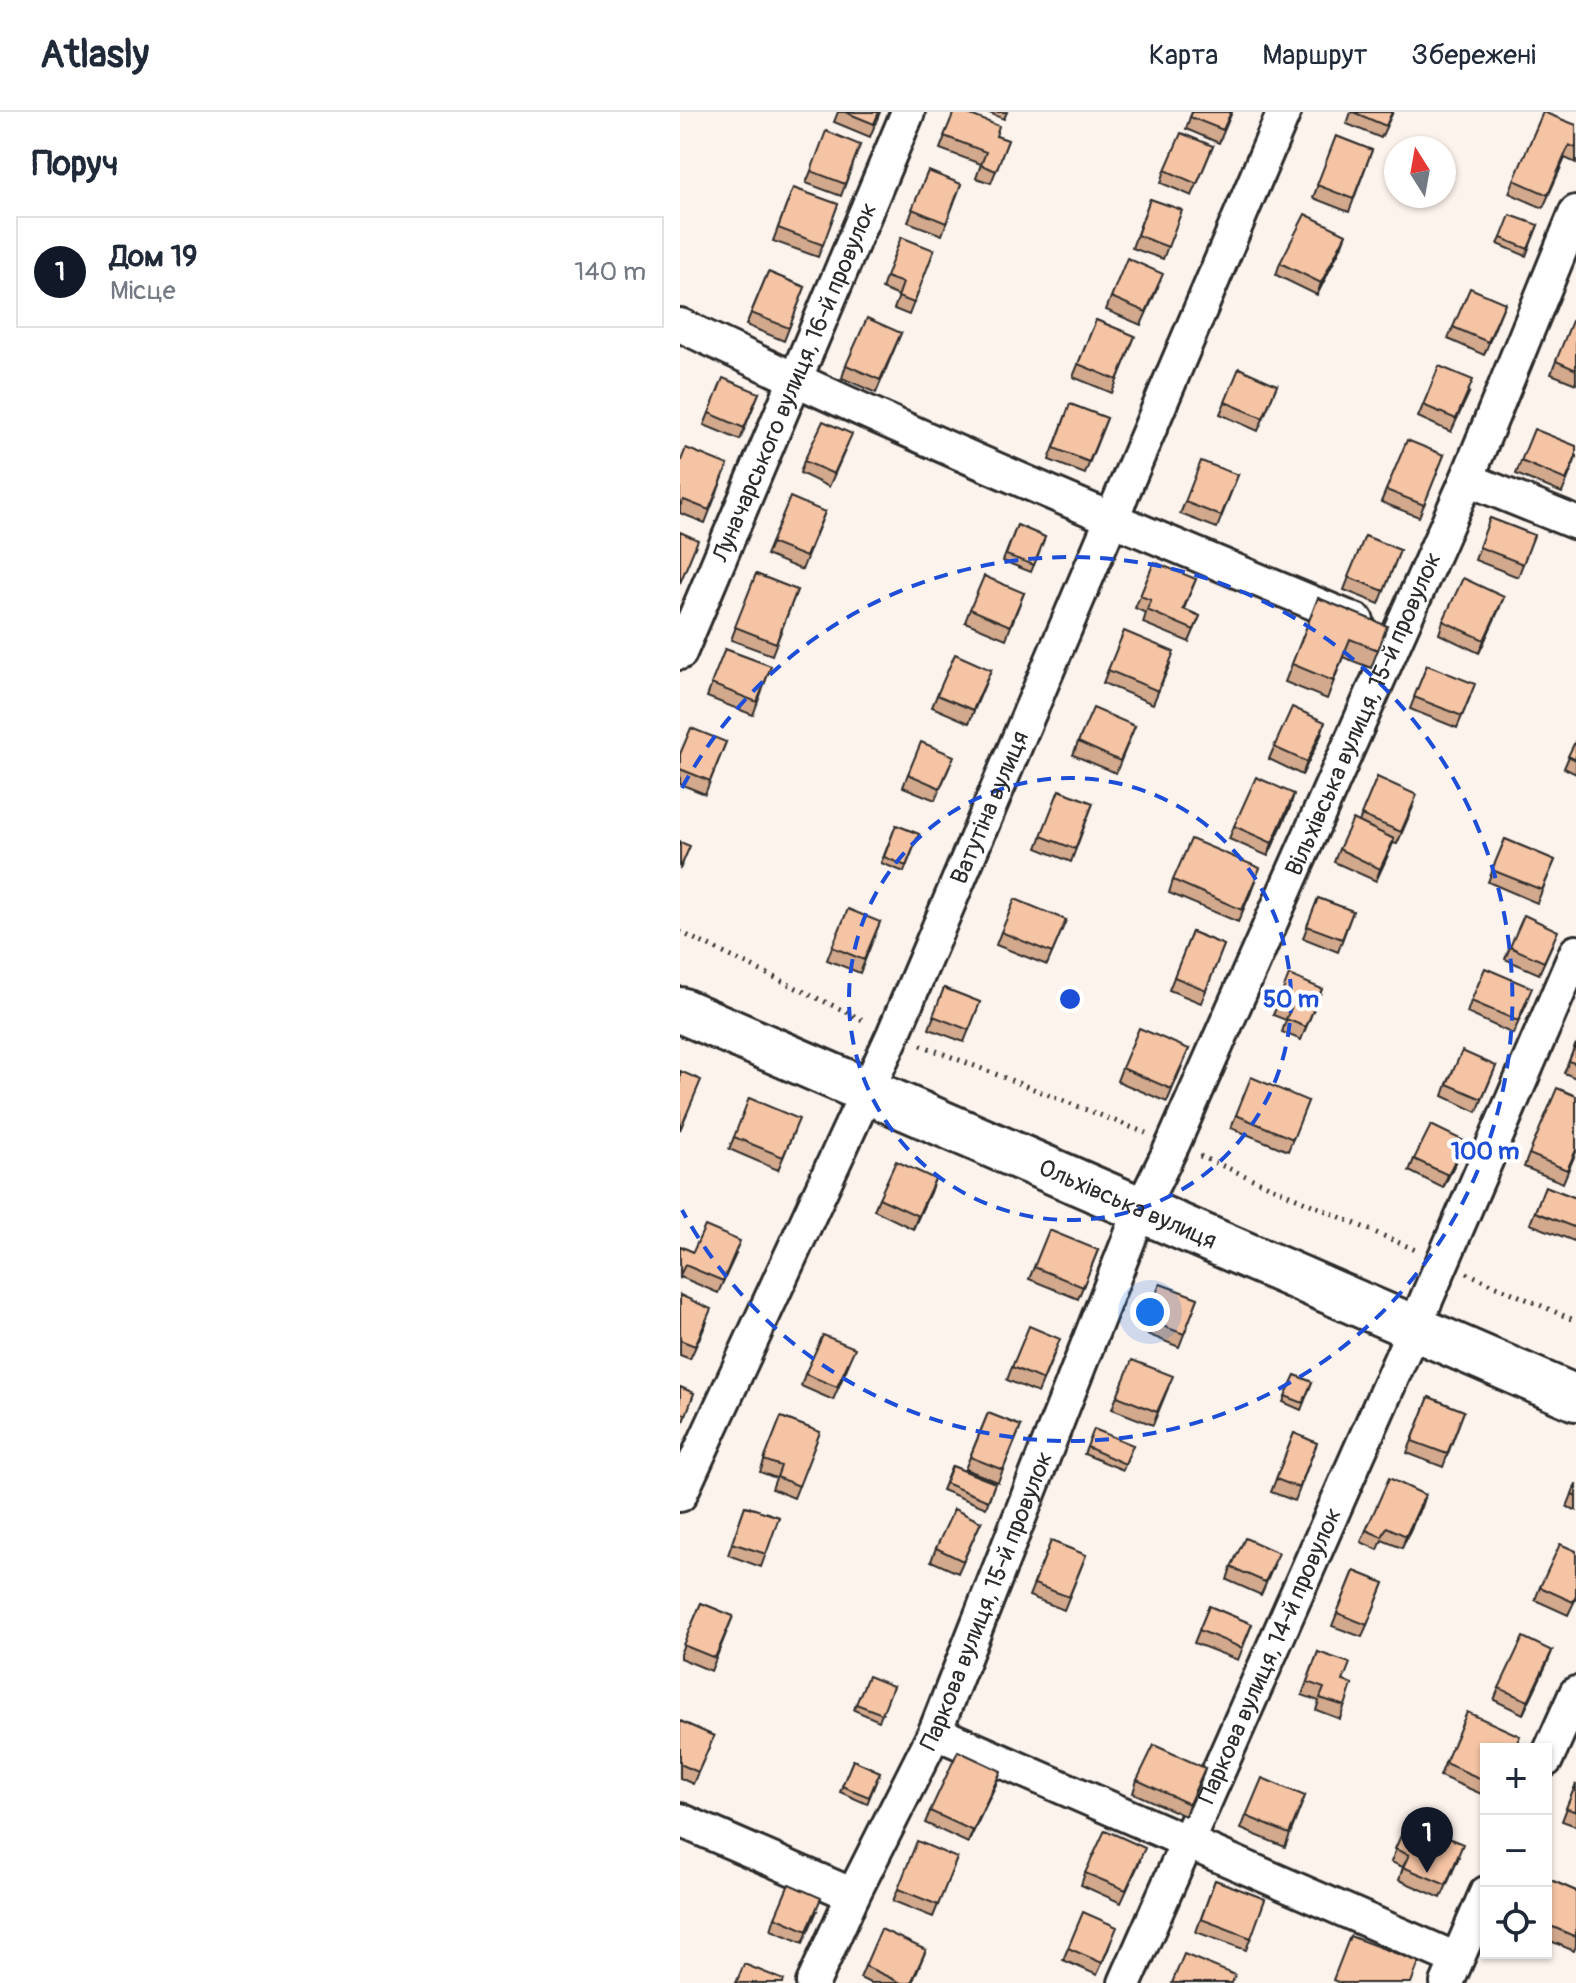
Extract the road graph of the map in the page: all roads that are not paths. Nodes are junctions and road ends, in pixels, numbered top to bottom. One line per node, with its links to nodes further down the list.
1 (908, 112): 5 (street, Луначарського вулиця, 16-й провулок)
2 (1284, 112): 7 (street, Ватутіна вулиця)
3 (1576, 212): 6 (street, Вільхівська вулиця, 15-й провулок)
4 (680, 325): 5 (street)
5 (796, 381): 7 (street); 10 (street, Луначарського вулиця, 16-й провулок)
6 (1467, 479): 8 (street); 9 (street, Вільхівська вулиця, 15-й провулок)
7 (1111, 520): 9 (street); 13 (street, Ватутіна вулиця)
8 (1576, 523)
9 (1397, 637): 14 (street, Вільхівська вулиця, 15-й провулок)
10 (680, 653)
11 (1576, 952): 15 (street, Паркова вулиця, 14-й провулок)
12 (680, 1010): 13 (street, Ольхівська вулиця)
13 (867, 1091): 14 (street, Ольхівська вулиця); 17 (street, Ватутіна вулиця)
14 (1141, 1209): 15 (street, Ольхівська вулиця); 19 (street, Паркова вулиця, 15-й провулок)
15 (1414, 1328): 16 (street, Ольхівська вулиця); 22 (street, Паркова вулиця, 14-й провулок)
16 (1576, 1398)
17 (680, 1495)
18 (1576, 1693): 20 (street)
19 (935, 1732): 22 (street); 23 (street, Паркова вулиця, 15-й провулок)
20 (1552, 1747)
21 (680, 1820): 23 (street)
22 (1186, 1842): 25 (street); 27 (street, Паркова вулиця, 14-й провулок)
23 (853, 1895): 26 (street, Паркова вулиця, 15-й провулок)
24 (1480, 1907): 25 (street)
25 (1452, 1971)
26 (813, 1983)
27 (1125, 1983)

